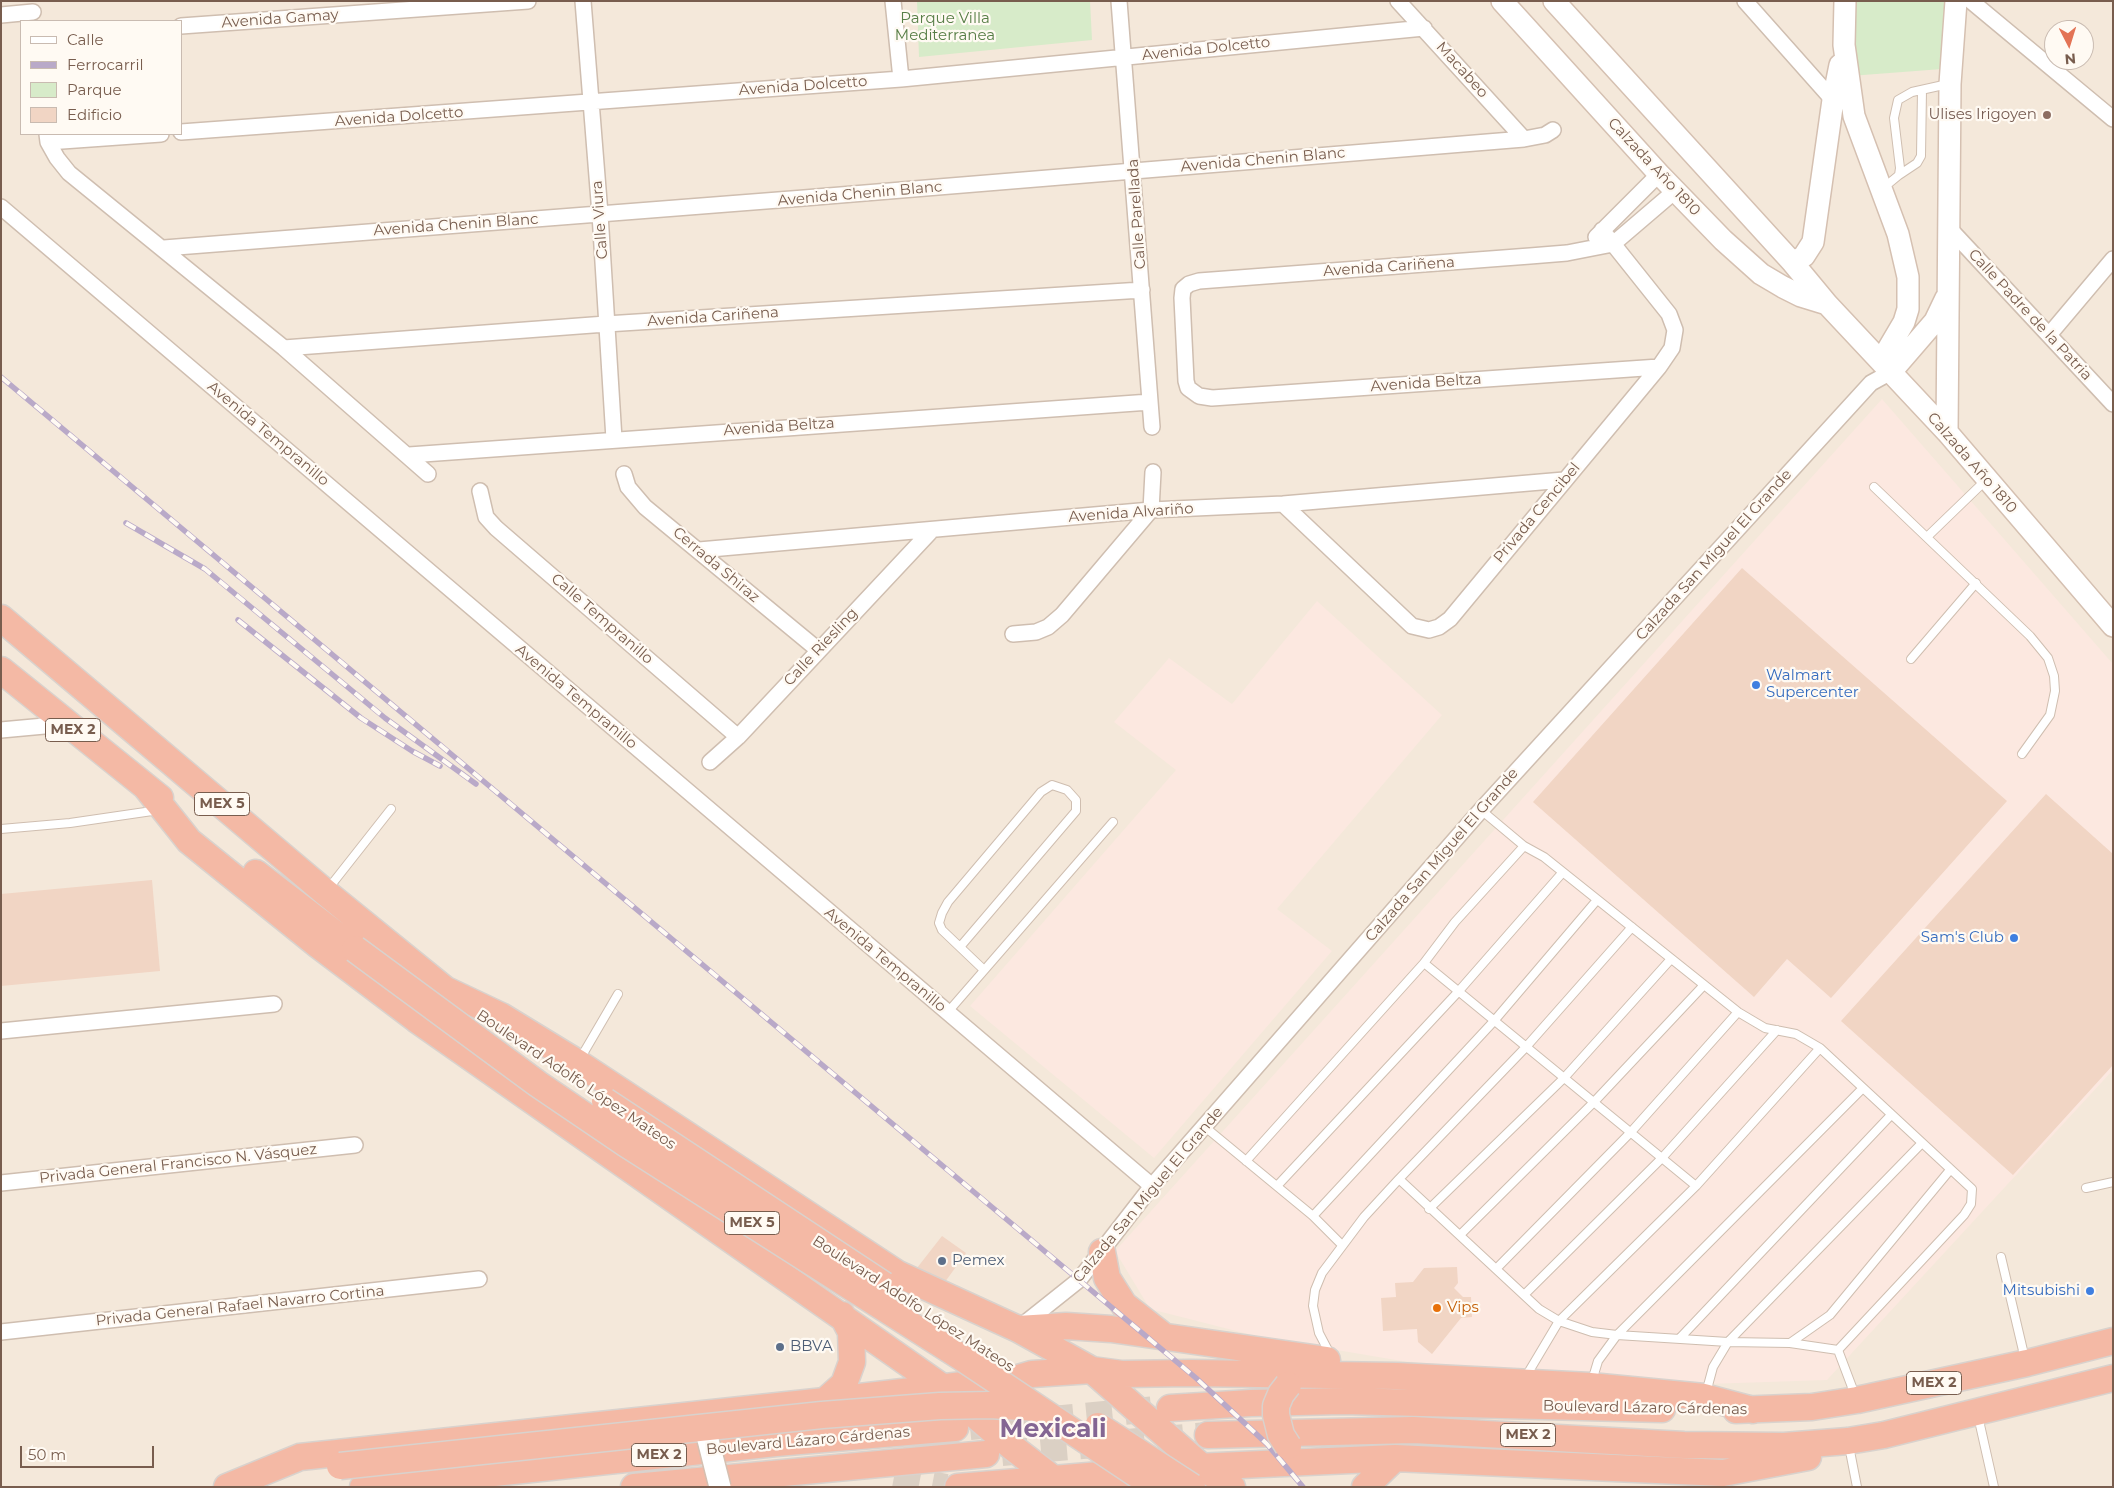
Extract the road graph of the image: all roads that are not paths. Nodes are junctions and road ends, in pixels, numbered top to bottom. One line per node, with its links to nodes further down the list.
1 (528, 1): 14 (street, Avenida Gamay)
2 (583, 1): 22 (street, Calle Viura)
3 (893, 1): 18 (street)
4 (1120, 1): 17 (street, Calle Parellada)
5 (1398, 1): 15 (street, Macabeo)
6 (1502, 1): 30 (street, Calzada Año 1810)
7 (1554, 1): 42 (street, Calzada Año 1810)
8 (1745, 1): 21 (street)
9 (1845, 1): 16 (street)
10 (1956, 1): 19 (street, Calzada San Miguel El Grande)
11 (1971, 1): 23 (street)
12 (33, 12): 13 (street)
13 (1, 15)
14 (182, 26)
15 (1424, 28): 17 (street, Avenida Dolcetto); 28 (street, Macabeo)
16 (1844, 45): 21 (street); 32 (street)
17 (1123, 58): 18 (street, Avenida Dolcetto); 29 (street, Calle Parellada)
18 (901, 79): 22 (street, Avenida Dolcetto)
19 (1950, 84): 20 (lane); 36 (street, Calzada San Miguel El Grande)
20 (1922, 90): 31 (lane); 31 (lane)
21 (1833, 100): 42 (street)
22 (591, 104): 25 (street, Avenida Dolcetto); 35 (street, Calle Viura)
23 (2113, 119)
24 (1553, 130): 28 (street, Avenida Chenin Blanc)
25 (182, 132)
26 (133, 135): 27 (street)
27 (48, 138): 39 (street)
28 (1524, 139): 29 (street, Avenida Chenin Blanc)
29 (1134, 171): 35 (street, Avenida Chenin Blanc); 43 (street, Calle Parellada)
30 (1659, 174): 33 (street, Calzada Año 1810); 37 (street)
31 (1899, 175): 32 (lane)
32 (1881, 190): 49 (street)
33 (1675, 191): 38 (street, Avenida Cariñena); 45 (street, Calzada Año 1810)
34 (1, 207): 103 (street, Avenida Tempranillo)
35 (600, 214): 39 (street, Avenida Chenin Blanc); 46 (street, Calle Viura)
36 (1948, 227): 44 (street, Calzada San Miguel El Grande); 47 (street, Calle Padre de la Patria)
37 (1602, 230): 38 (street, Privada Cencibel); 40 (street)
38 (1613, 244): 40 (street, Avenida Cariñena); 50 (street, Privada Cencibel)
39 (164, 248): 48 (street)
40 (1588, 249): 51 (street, Avenida Cariñena)
41 (2113, 258): 47 (street)
42 (1793, 263): 45 (street, Calzada Año 1810)
43 (1142, 290): 46 (street, Avenida Cariñena); 52 (street, Calle Parellada)
44 (1948, 296): 49 (street, Calzada San Miguel El Grande); 55 (street)
45 (1827, 304): 49 (street, Calzada Año 1810)
46 (606, 324): 48 (street, Avenida Cariñena); 56 (street, Calle Viura)
47 (2049, 335): 53 (street, Calle Padre de la Patria)
48 (284, 348): 57 (street)
49 (1886, 366): 55 (street, Calzada Año 1810); 85 (street, Calzada San Miguel El Grande)
50 (1659, 367): 51 (street, Avenida Beltza); 62 (street, Privada Cencibel)
51 (1194, 393)
52 (1150, 402): 54 (street, Calle Parellada); 56 (street, Avenida Beltza)
53 (2113, 404)
54 (1152, 427)
55 (1947, 432): 61 (street, Calzada Año 1810)
56 (614, 439): 57 (street, Avenida Beltza)
57 (408, 455): 59 (street)
58 (1153, 472): 66 (street)
59 (428, 474)
60 (624, 474): 69 (street, Cerrada Shiraz)
61 (1987, 479): 68 (lane); 72 (street, Calzada Año 1810)
62 (1564, 480): 65 (street, Avenida Alvariño); 65 (street, Privada Cencibel)
63 (1874, 487): 68 (lane)
64 (480, 491): 79 (street, Calle Tempranillo)
65 (1283, 504): 66 (street, Avenida Alvariño)
66 (1150, 510): 67 (street, Avenida Alvariño); 73 (street)
67 (931, 531): 69 (street, Avenida Alvariño); 74 (street, Calle Riesling)
68 (1928, 536): 70 (lane)
69 (699, 550): 74 (street, Cerrada Shiraz)
70 (1976, 583): 75 (lane); 80 (lane)
71 (1, 618): 90 (highway, Boulevard Adolfo López Mateos / MEX 5)
72 (2113, 626)
73 (1013, 634)
74 (818, 650): 79 (street, Calle Riesling)
75 (1911, 658)
76 (1, 670): 77 (highway, Boulevard Adolfo López Mateos / MEX 2)
77 (66, 724): 78 (street); 82 (highway, Boulevard Adolfo López Mateos / MEX 2)
78 (1, 730)
79 (738, 737): 81 (street, Calle Riesling)
80 (2022, 754)
81 (710, 762)
82 (146, 787): 83 (highway); 184 (highway, Boulevard Adolfo López Mateos / MEX 5, bridge)
83 (163, 809): 87 (lane); 137 (highway)
84 (391, 809): 90 (lane)
85 (1481, 810): 88 (lane); 114 (street, Calzada San Miguel El Grande)
86 (1113, 822): 96 (lane)
87 (1, 829)
88 (1524, 846): 89 (lane); 95 (lane)
89 (1562, 872): 91 (lane); 99 (lane)
90 (325, 892): 98 (highway, Boulevard Adolfo López Mateos / MEX 5)
91 (1597, 900): 92 (lane); 104 (lane)
92 (1632, 927): 94 (lane); 107 (lane)
93 (960, 947): 93 (lane); 96 (lane)
94 (1671, 959): 97 (lane); 110 (lane)
95 (1424, 963): 99 (lane); 119 (lane)
96 (984, 970): 103 (lane)
97 (1704, 985): 102 (lane); 112 (lane)
98 (444, 989): 109 (highway); 164 (highway, Boulevard Adolfo López Mateos / MEX 5, bridge)
99 (1458, 992): 104 (lane); 125 (lane)
100 (618, 994): 109 (lane)
101 (274, 1004): 106 (street)
102 (1738, 1012): 105 (lane); 115 (lane)
103 (947, 1013): 124 (street, Avenida Tempranillo)
104 (1494, 1021): 107 (lane); 129 (lane)
105 (1777, 1030): 108 (lane); 118 (lane)
106 (1, 1031)
107 (1526, 1047): 110 (lane); 121 (lane)
108 (1820, 1048): 111 (lane); 126 (lane)
109 (578, 1062): 139 (highway)
110 (1564, 1078): 112 (lane); 128 (lane)
111 (1862, 1088): 113 (lane); 141 (lane)
112 (1594, 1102): 115 (lane); 130 (lane)
113 (1891, 1115): 116 (lane); 143 (lane)
114 (1205, 1127): 119 (lane); 124 (street, Calzada San Miguel El Grande)
115 (1630, 1132): 118 (lane); 134 (lane)
116 (1922, 1143): 120 (lane); 145 (lane)
117 (355, 1145): 123 (street, Privada General Francisco N. Vásquez)
118 (1662, 1158): 126 (lane); 136 (lane)
119 (1246, 1161): 125 (lane)
120 (1950, 1170): 146 (lane); 147 (lane)
121 (1399, 1179): 128 (lane); 131 (lane)
122 (2113, 1182): 127 (lane)
123 (1, 1183)
124 (1152, 1186): 132 (street, Calzada San Miguel El Grande)
125 (1277, 1186): 129 (lane)
126 (1696, 1186): 138 (lane)
127 (2086, 1188)
128 (1429, 1209): 130 (lane)
129 (1313, 1216): 131 (lane)
130 (1460, 1235): 134 (lane)
131 (1342, 1245): 148 (lane)
132 (1102, 1252): 139 (street, Calzada San Miguel El Grande); 142 (highway)
133 (2000, 1256): 149 (lane)
134 (1496, 1269): 136 (lane)
135 (479, 1279): 140 (street, Privada General Rafael Navarro Cortina)
136 (1524, 1295): 138 (lane)
137 (842, 1315): 157 (highway); 160 (highway)
138 (1559, 1321): 141 (lane); 155 (lane)
139 (1018, 1329): 142 (highway); 150 (highway)
140 (1, 1332)
141 (1617, 1334): 143 (lane); 156 (lane)
142 (1163, 1336): 148 (highway)
143 (1680, 1338): 145 (lane)
144 (2113, 1341): 149 (highway, Boulevard Lázaro Cárdenas / MEX 2)
145 (1728, 1342): 146 (lane); 158 (lane)
146 (1790, 1343): 147 (lane)
147 (1838, 1350): 159 (lane)
148 (1334, 1361): 151 (highway)
149 (2026, 1363): 159 (highway, Boulevard Lázaro Cárdenas / MEX 2)
150 (1092, 1370): 152 (highway); 154 (highway); 162 (highway)
151 (1397, 1376): 154 (highway); 155 (highway)
152 (1015, 1378): 157 (highway); 169 (highway)
153 (2113, 1378): 163 (highway, Boulevard Lázaro Cárdenas / MEX 2)
154 (1295, 1379): 172 (highway, bridge)
155 (1522, 1382): 156 (highway)
156 (1590, 1386): 158 (highway)
157 (942, 1387): 160 (highway); 169 (highway)
158 (1704, 1397): 161 (highway)
159 (1857, 1400): 161 (highway, Boulevard Lázaro Cárdenas / MEX 2)
160 (825, 1401): 165 (highway)
161 (1753, 1410): 162 (highway, Boulevard Lázaro Cárdenas / MEX 2)
162 (1159, 1412): 175 (highway); 177 (highway)
163 (1977, 1412): 168 (highway, Boulevard Lázaro Cárdenas / MEX 2); 188 (lane)
164 (1079, 1414): 174 (highway, bridge); 177 (highway, Boulevard Adolfo López Mateos / MEX 5, bridge)
165 (704, 1421): 174 (highway); 182 (street, bridge)
166 (955, 1428): 180 (highway, Boulevard Lázaro Cárdenas / MEX 2)
167 (1208, 1435): 168 (highway, Boulevard Lázaro Cárdenas / MEX 2)
168 (1848, 1441): 171 (highway); 187 (lane)
169 (1012, 1447): 178 (highway)
170 (986, 1454): 173 (highway, Boulevard Lázaro Cárdenas / MEX 2)
171 (1395, 1458): 172 (highway); 186 (highway)
172 (1310, 1461): 177 (highway)
173 (837, 1466): 176 (highway); 181 (highway, Boulevard Lázaro Cárdenas / MEX 2)
174 (258, 1474): 179 (highway)
175 (1123, 1474): 177 (highway); 178 (highway)
176 (894, 1477)
177 (1197, 1477): 185 (highway)
178 (1058, 1483): 183 (highway)
179 (227, 1487)
180 (362, 1487)
181 (634, 1487)
182 (720, 1487)
183 (958, 1487)
184 (1156, 1487)
185 (1232, 1487)
186 (1365, 1487)
187 (1857, 1487)
188 (1994, 1487)

